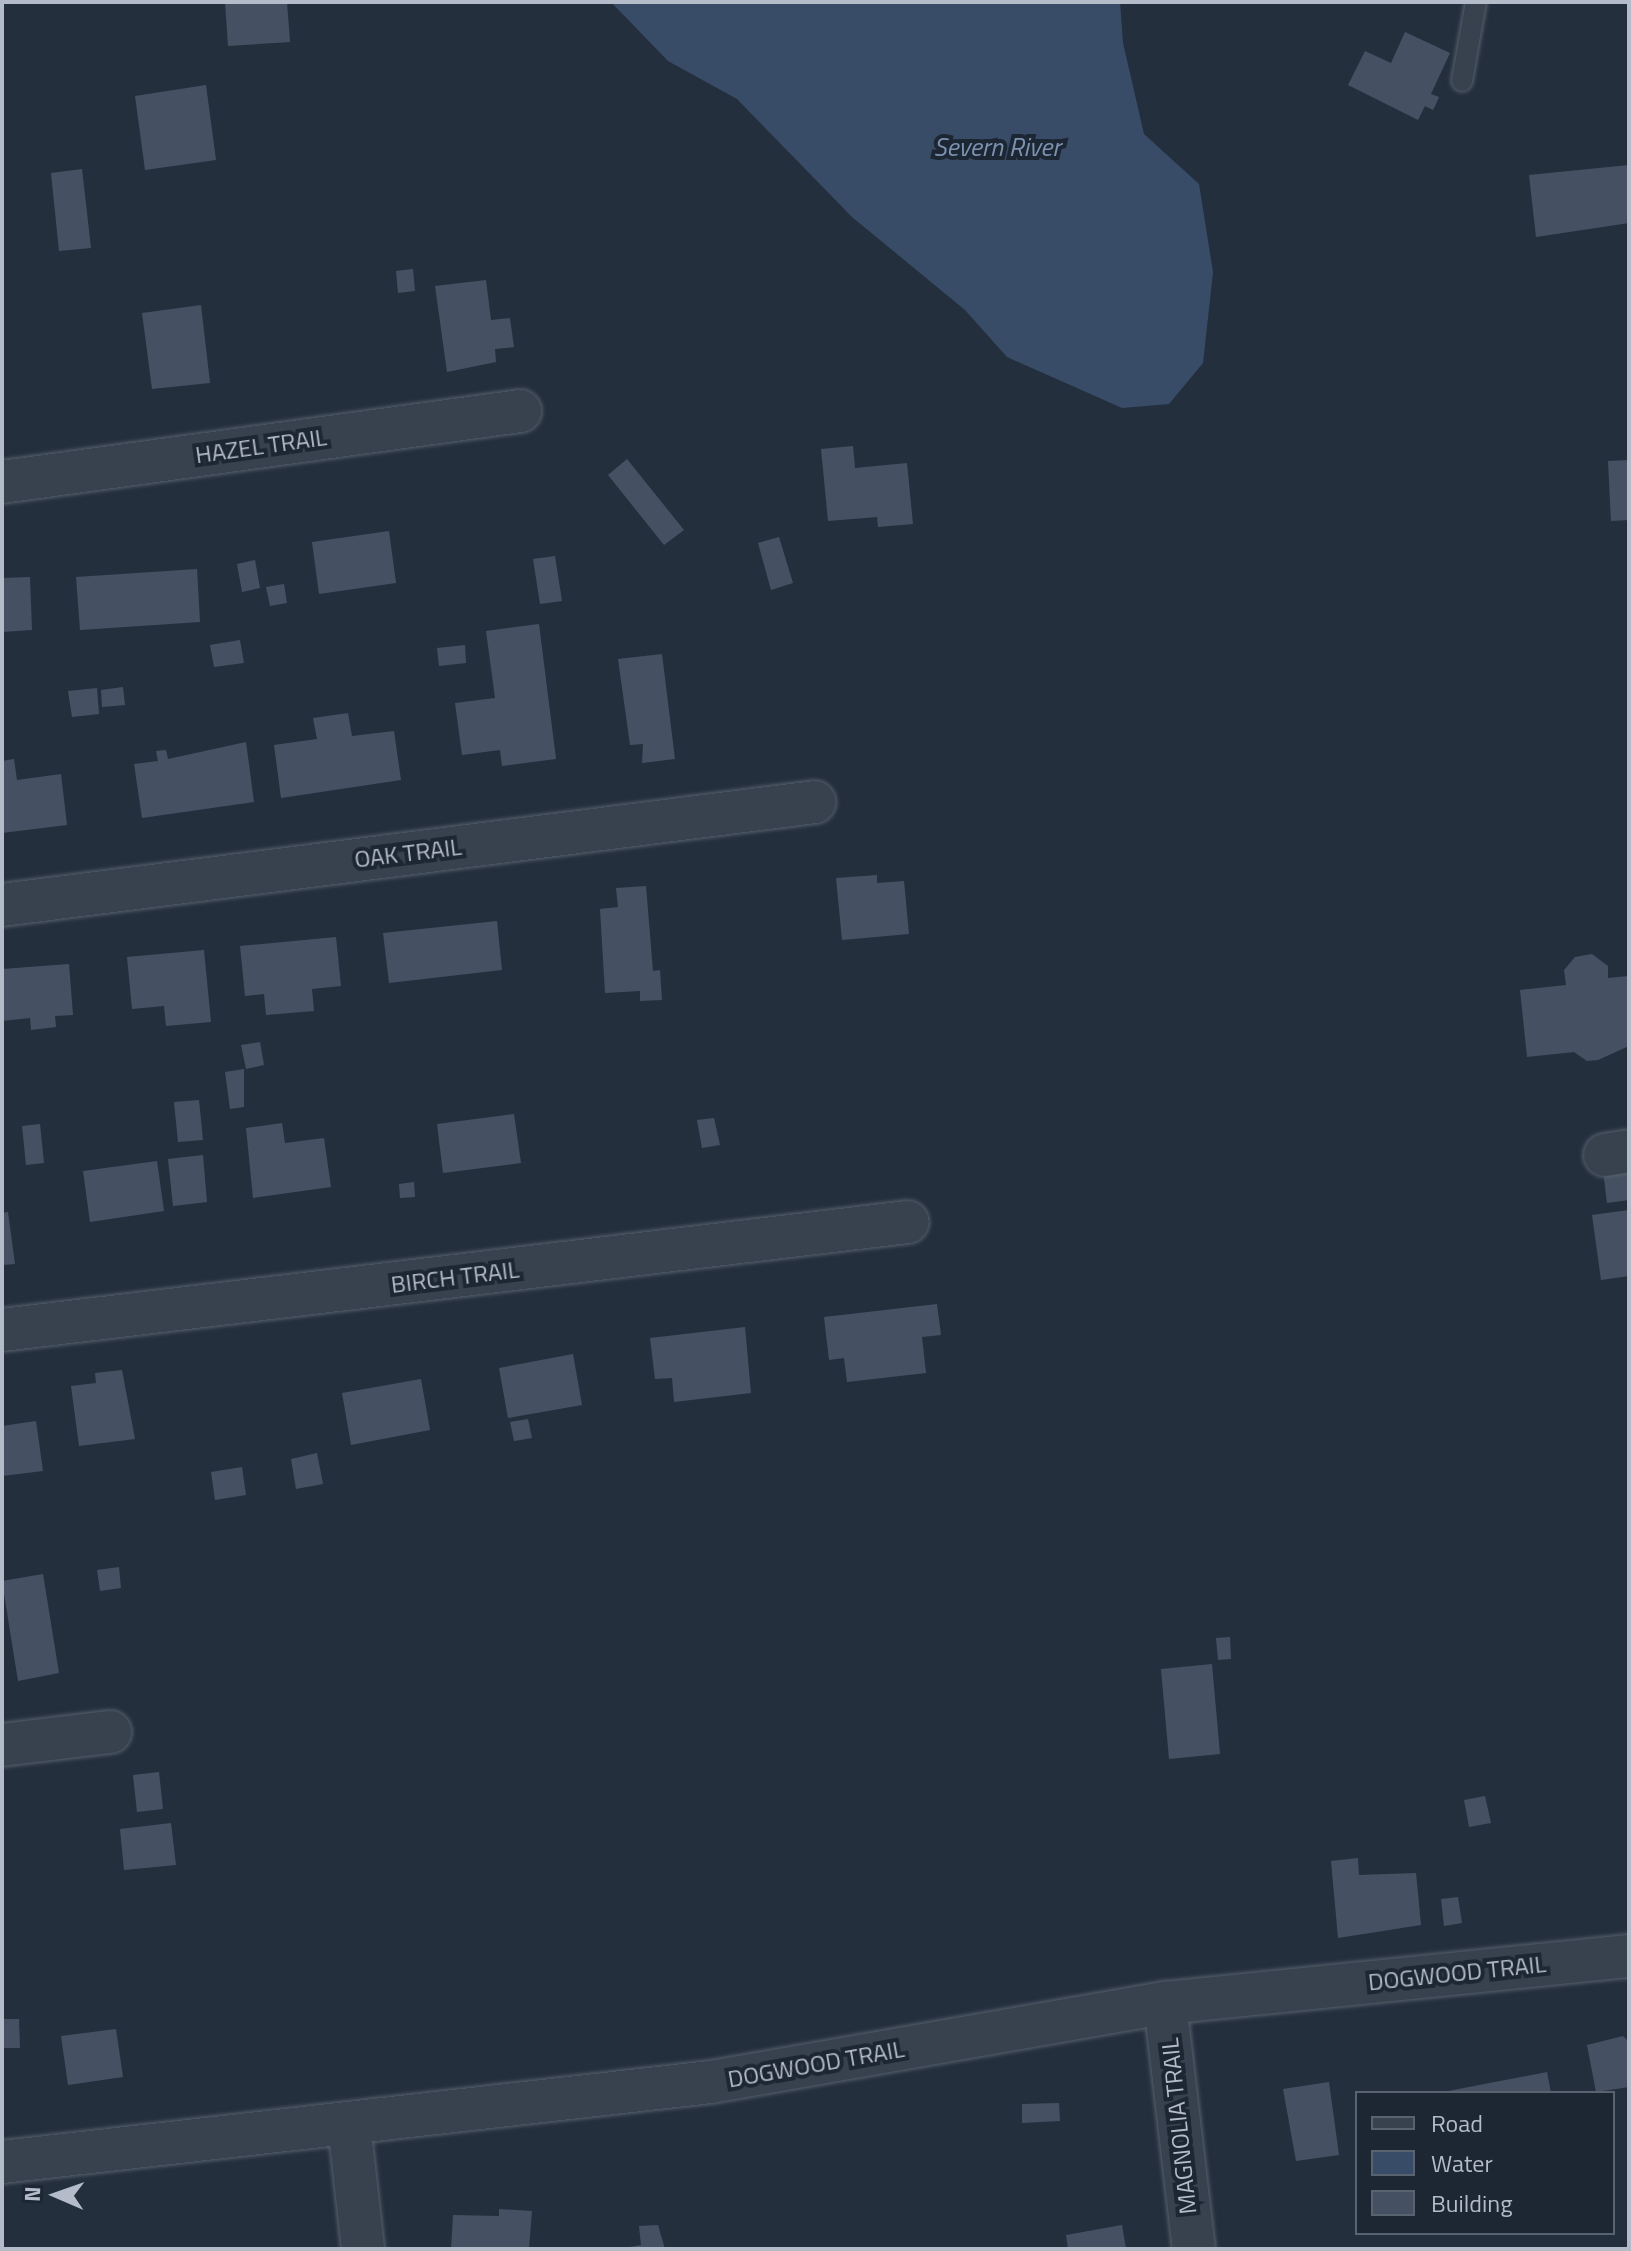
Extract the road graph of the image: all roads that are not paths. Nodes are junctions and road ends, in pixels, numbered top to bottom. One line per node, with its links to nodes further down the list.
1 (1476, 2): 2 (lane)
2 (1462, 81)
3 (520, 411): 4 (street, HAZEL TRAIL)
4 (2, 482)
5 (815, 802): 6 (street, OAK TRAIL)
6 (2, 905)
7 (908, 1222): 8 (street, BIRCH TRAIL)
8 (2, 1330)
9 (110, 1732): 10 (street)
10 (2, 1745)
11 (1629, 1956): 12 (street, DOGWOOD TRAIL)
12 (1165, 2003): 13 (street, DOGWOOD TRAIL); 16 (street, MAGNOLIA TRAIL)
13 (349, 2124): 14 (street, DOGWOOD TRAIL); 15 (street)
14 (2, 2162)
15 (363, 2249)
16 (1194, 2249)

